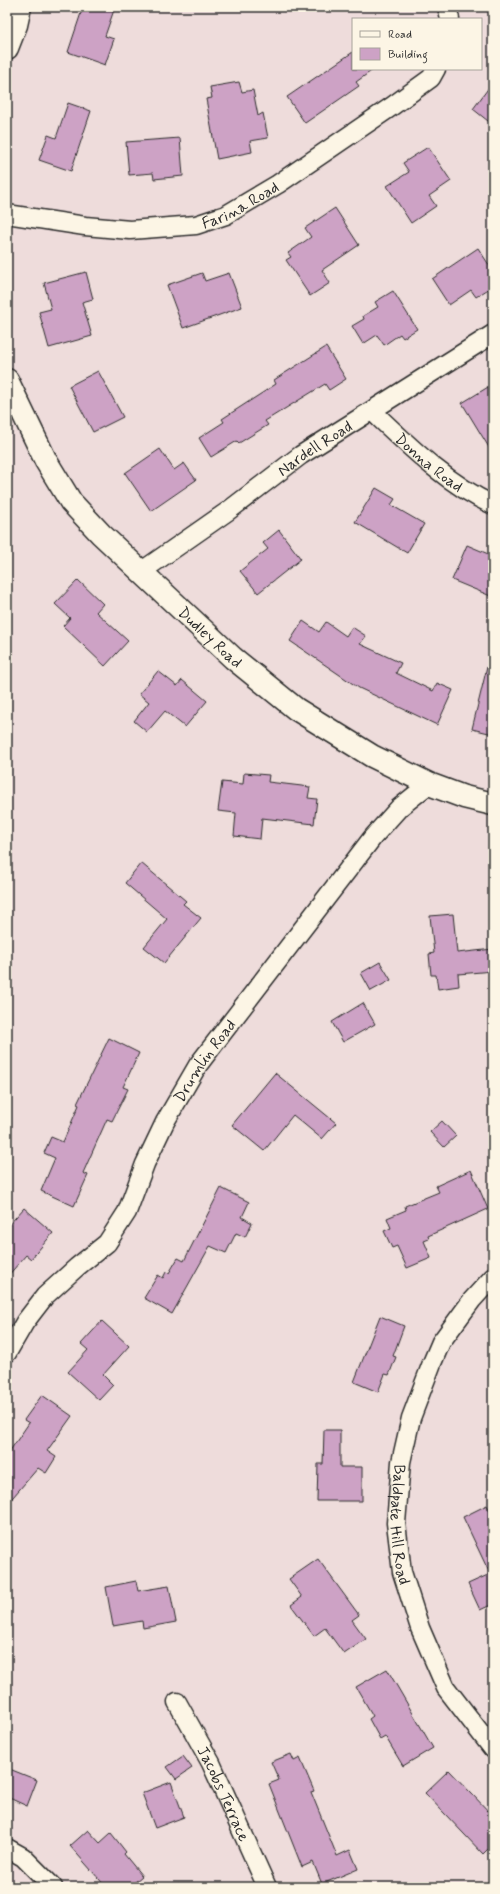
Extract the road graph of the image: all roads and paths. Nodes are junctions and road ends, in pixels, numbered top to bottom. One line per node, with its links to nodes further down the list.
1 (20, 7): 4 (street)
2 (447, 7): 3 (street)
3 (450, 18)
4 (7, 48)
5 (435, 70): 6 (street, Farina Road)
6 (7, 214)
7 (493, 334): 9 (street, Nardell Road)
8 (7, 380): 11 (street, Dudley Road)
9 (372, 411): 10 (street, Donna Road); 11 (street, Nardell Road)
10 (493, 505)
11 (142, 572): 12 (street, Dudley Road)
12 (429, 784): 13 (street, Dudley Road); 15 (street, Drumlin Road)
13 (493, 804)
14 (493, 1277): 17 (street, Baldpate Hill Road)
15 (7, 1353)
16 (177, 1702): 20 (street, Jacobs Terrace)
17 (493, 1748)
18 (7, 1848): 19 (street)
19 (53, 1887)
20 (266, 1887)

